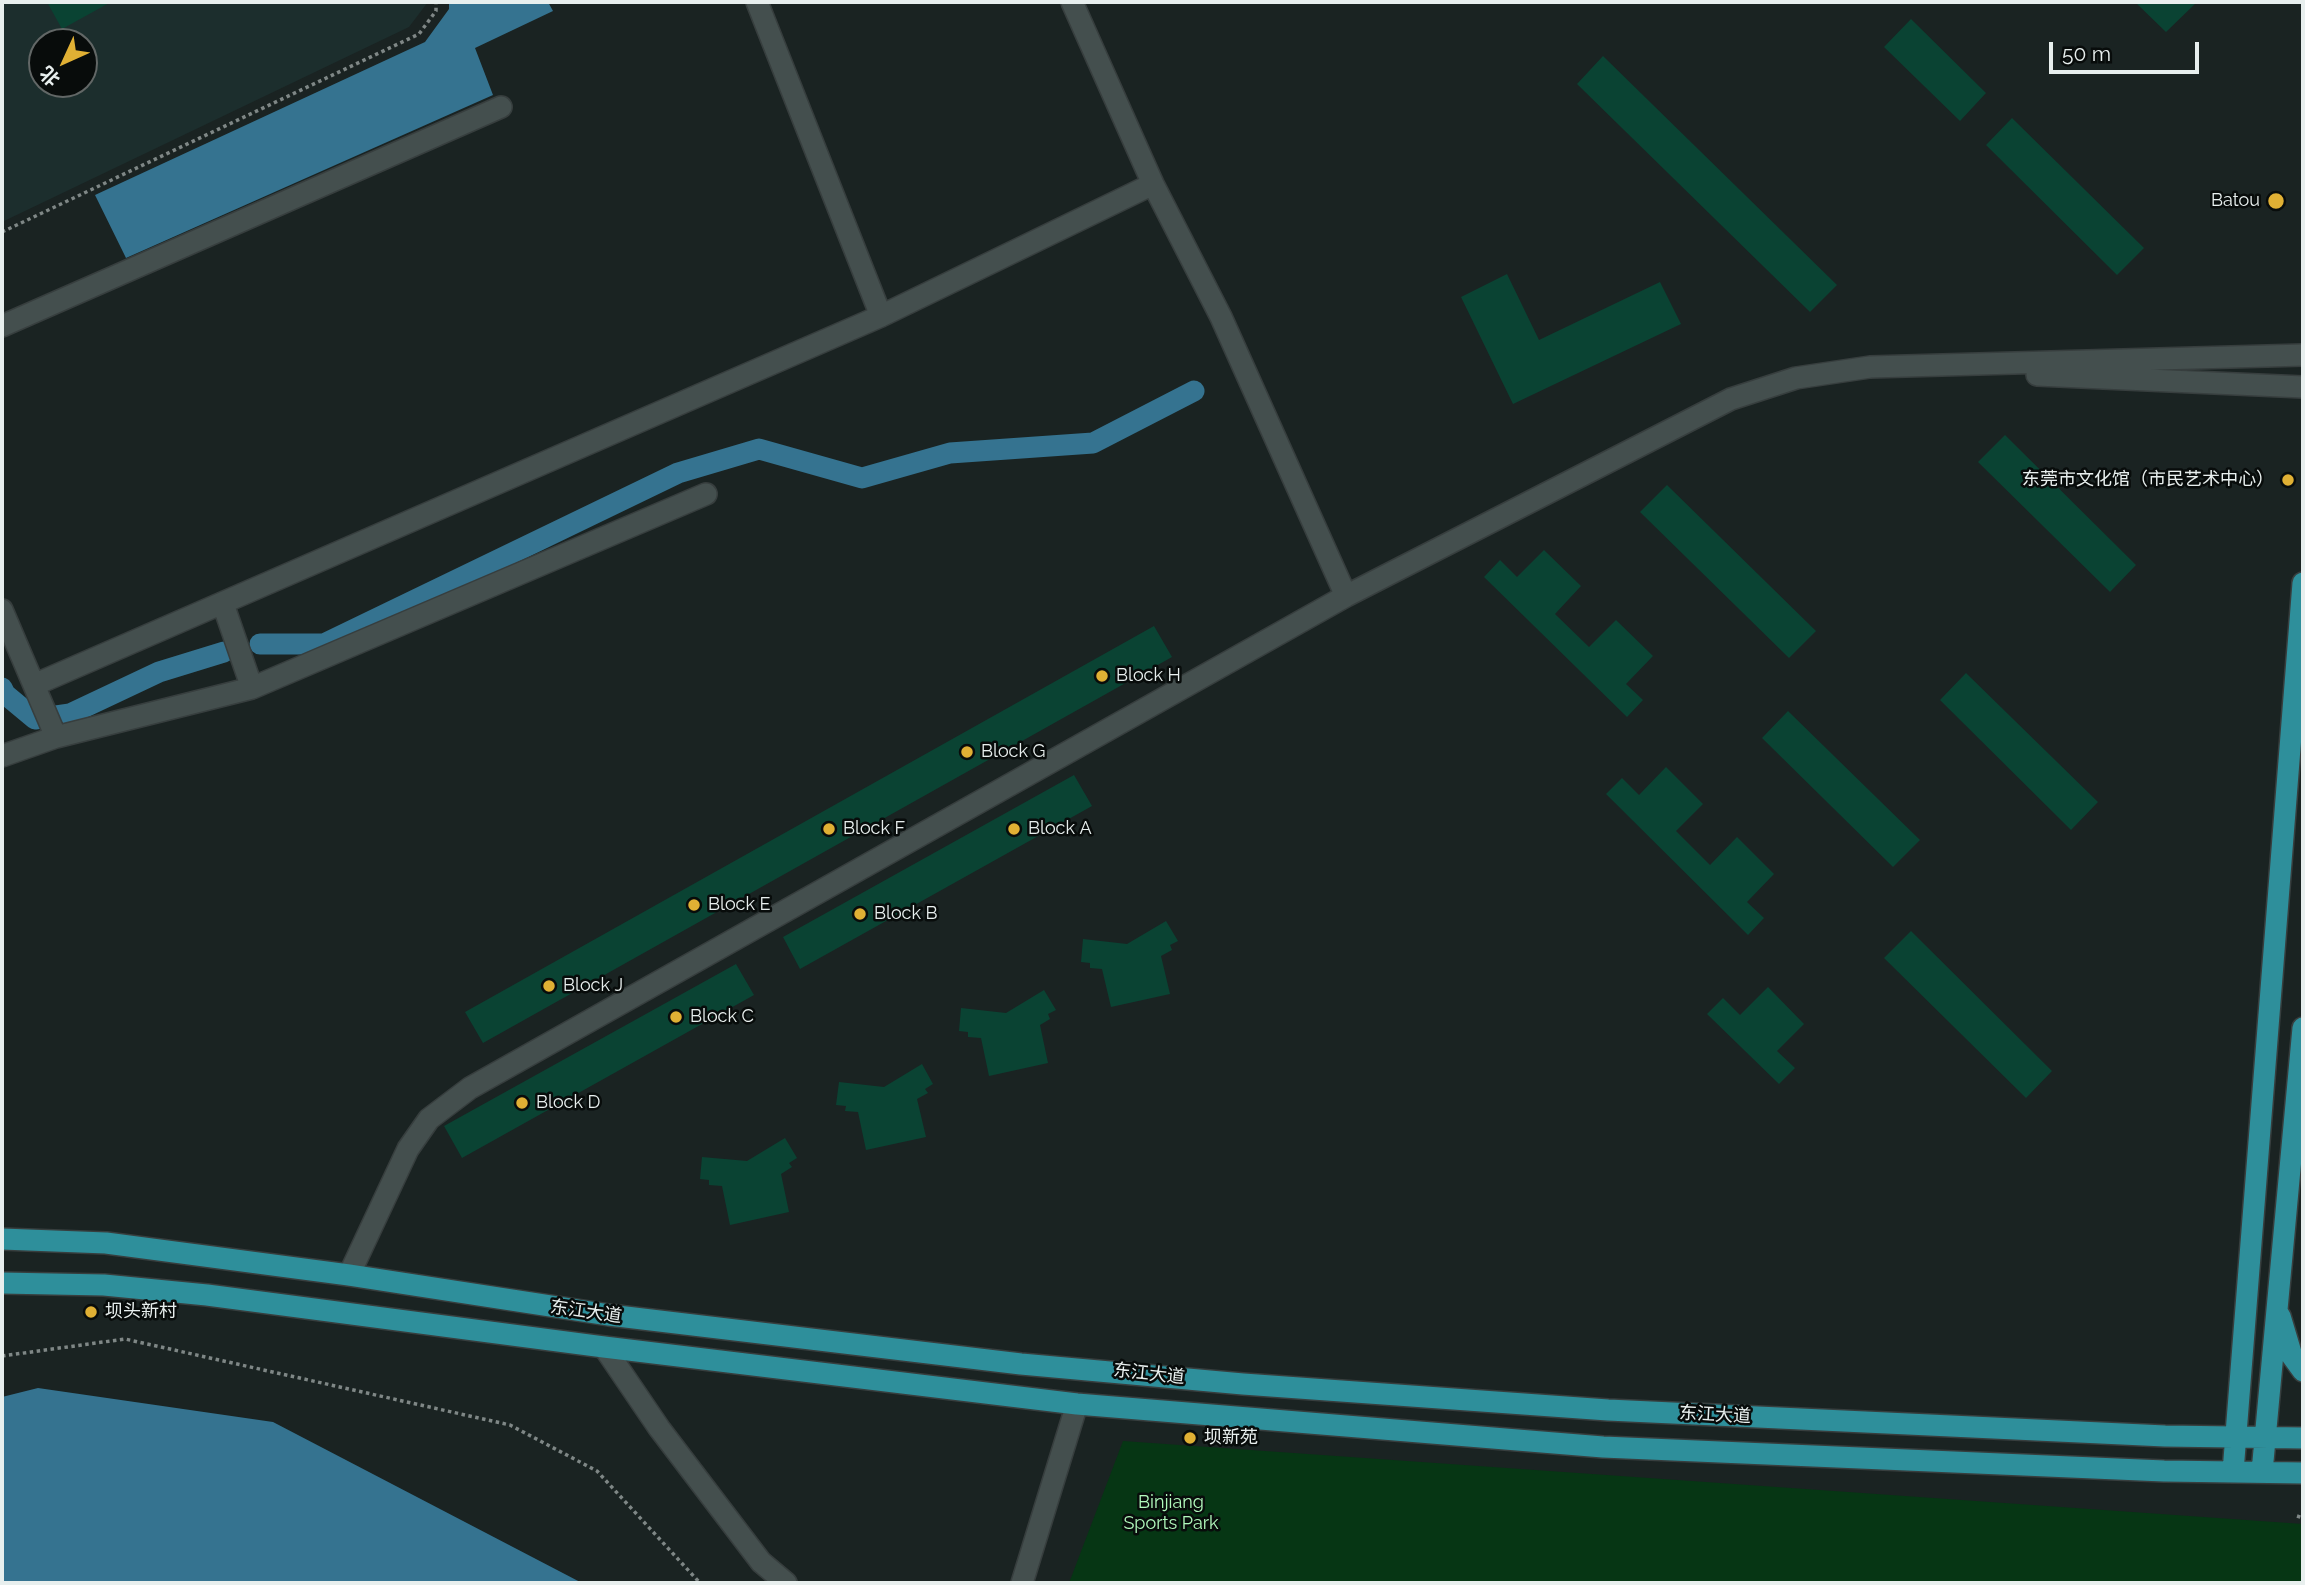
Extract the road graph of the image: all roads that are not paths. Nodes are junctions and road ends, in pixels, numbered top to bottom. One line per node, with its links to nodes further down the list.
1 (757, 2): 5 (street)
2 (1072, 2): 4 (street)
3 (501, 107): 6 (street)
4 (1153, 184): 5 (street); 12 (street)
5 (881, 316): 13 (street)
6 (2, 327)
7 (2303, 355): 8 (street)
8 (1870, 367): 9 (street); 12 (street)
9 (2303, 387)
10 (706, 494): 16 (street)
11 (2303, 583): 27 (main road)
12 (1346, 596): 21 (street)
13 (223, 604): 15 (street); 16 (street)
14 (2, 610): 15 (street)
15 (34, 685): 17 (street)
16 (253, 688): 17 (street)
17 (56, 737): 18 (street)
18 (2, 756)
19 (2303, 1028): 23 (main road)
20 (2, 1239): 21 (main road, 东江大道)
21 (349, 1275): 27 (main road, 东江大道)
22 (2, 1283): 24 (main road, 东江大道)
23 (2278, 1307): 25 (main road); 28 (main road)
24 (604, 1347): 26 (main road, 东江大道); 33 (street)
25 (2303, 1371)
26 (1077, 1404): 30 (main road, 东江大道); 34 (street)
27 (2235, 1437): 28 (main road, 东江大道); 30 (main road)
28 (2265, 1438): 29 (main road, 东江大道); 31 (main road)
29 (2303, 1438)
30 (2232, 1472): 31 (main road, 东江大道)
31 (2262, 1472): 32 (main road, 东江大道)
32 (2303, 1473)
33 (786, 1583)
34 (1022, 1583)

